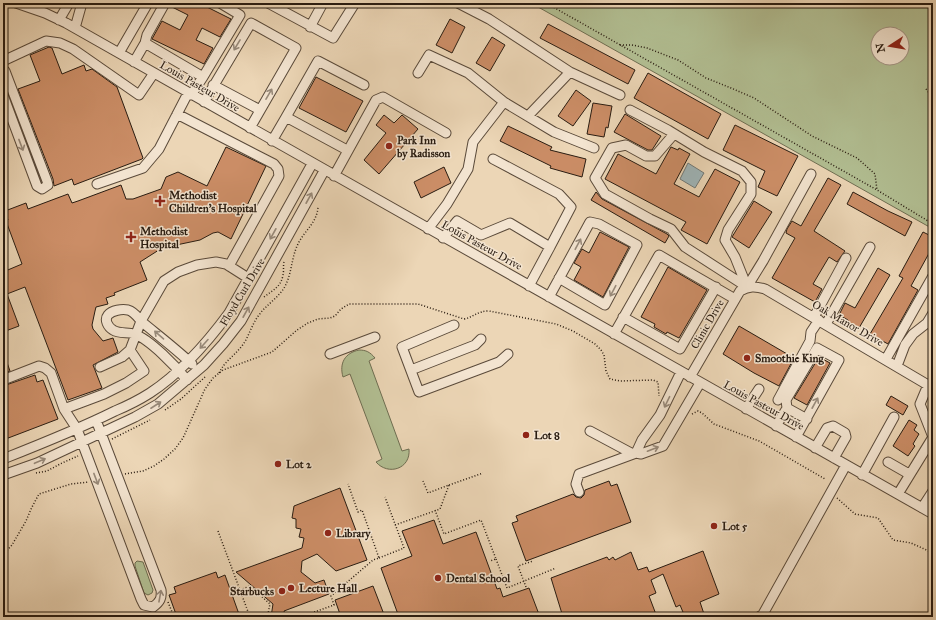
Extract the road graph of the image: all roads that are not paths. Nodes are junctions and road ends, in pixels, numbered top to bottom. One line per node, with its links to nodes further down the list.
1 (16, 3): 11 (street, Louis Pasteur Drive)
2 (69, 3): 11 (street)
3 (82, 3): 13 (street)
4 (148, 3): 15 (street)
5 (164, 3): 14 (street)
6 (220, 3): 21 (street)
7 (268, 3): 12 (street)
8 (323, 3): 12 (street)
9 (355, 3): 12 (street)
10 (458, 3): 18 (street)
11 (59, 20): 13 (street, Louis Pasteur Drive)
12 (310, 27)
13 (76, 28): 15 (street, Louis Pasteur Drive)
14 (145, 43): 16 (street); 21 (street)
15 (119, 53): 16 (street, Louis Pasteur Drive)
16 (134, 62): 19 (street, Louis Pasteur Drive)
17 (4, 67): 19 (street); 25 (street, one-way to 17)
18 (570, 72): 26 (street); 32 (street)
19 (154, 73): 24 (street, Louis Pasteur Drive)
20 (418, 73): 28 (street)
21 (202, 78): 24 (street)
22 (214, 85): 27 (street); 29 (street); 29 (street, one-way to 22)
23 (364, 85): 33 (street)
24 (190, 94): 27 (street, Louis Pasteur Drive); 31 (street)
25 (3, 95)
26 (620, 95)
27 (204, 102): 34 (street, Louis Pasteur Drive)
28 (504, 102): 32 (street); 46 (street)
29 (260, 110): 34 (street)
30 (630, 110): 36 (street)
31 (177, 114): 45 (street); 51 (street)
32 (528, 116): 38 (street)
33 (286, 117): 37 (street); 39 (street)
34 (250, 128): 37 (street, Louis Pasteur Drive)
35 (446, 133): 39 (street)
36 (674, 134): 56 (street); 56 (street)
37 (272, 141): 41 (street, Louis Pasteur Drive)
38 (594, 148)
39 (347, 150): 44 (street)
40 (493, 159): 48 (street)
41 (312, 164): 42 (street, Louis Pasteur Drive); 53 (street, Floyd Curl Drive, one-way to 53)
42 (324, 171): 44 (street, Louis Pasteur Drive); 77 (street, Floyd Curl Drive, one-way to 42)
43 (811, 174): 56 (street, Clinic Drive)
44 (334, 176): 46 (street, Louis Pasteur Drive)
45 (97, 184)
46 (428, 229): 47 (street, Louis Pasteur Drive)
47 (443, 238): 48 (street); 55 (street, Louis Pasteur Drive)
48 (550, 247): 55 (street)
49 (870, 247): 62 (street)
50 (846, 258): 62 (street)
51 (229, 266): 53 (street); 63 (street)
52 (933, 276): 72 (street)
53 (248, 278): 73 (street, Floyd Curl Drive, one-way to 73)
54 (559, 278): 54 (street, one-way to 54); 58 (street)
55 (528, 286): 58 (street, Louis Pasteur Drive)
56 (747, 287): 59 (street, Clinic Drive); 62 (street, Oak Manor Drive)
57 (716, 288): 59 (street); 61 (street); 61 (street)
58 (549, 297): 65 (street, Louis Pasteur Drive)
59 (735, 299): 79 (street, Clinic Drive)
60 (933, 313): 74 (street)
61 (623, 316): 65 (street)
62 (819, 320): 72 (street, Oak Manor Drive); 85 (street)
63 (141, 321): 66 (street); 66 (street); 73 (street, one-way to 63)
64 (454, 325): 78 (street)
65 (614, 334): 79 (street, Louis Pasteur Drive)
66 (135, 335): 69 (street); 76 (street)
67 (375, 337): 70 (street)
68 (481, 339): 78 (street)
69 (130, 350): 75 (street); 87 (street)
70 (330, 354)
71 (508, 354): 78 (street)
72 (886, 359): 74 (street, Oak Manor Drive)
73 (188, 361): 76 (street, Floyd Curl Drive); 77 (street)
74 (897, 366): 83 (street, Oak Manor Drive)
75 (100, 367)
76 (178, 370): 81 (street); 91 (street, Floyd Curl Drive)
77 (199, 370): 81 (street, Floyd Curl Drive)
78 (411, 370)
79 (686, 374): 82 (street, Louis Pasteur Drive); 99 (street, Clinic Drive, one-way to 99)
80 (3, 380): 87 (street)
81 (187, 380): 95 (street, Floyd Curl Drive, one-way to 81)
82 (700, 383): 88 (street, Louis Pasteur Drive); 99 (street, one-way to 82)
83 (930, 386): 104 (street)
84 (759, 389): 88 (street)
85 (778, 400)
86 (786, 408): 90 (street); 90 (street, one-way to 86); 92 (street)
87 (64, 409): 93 (street)
88 (746, 409): 92 (street, Louis Pasteur Drive)
89 (894, 417): 106 (street)
90 (806, 419): 96 (street)
91 (96, 420): 93 (street, Floyd Curl Drive); 95 (street)
92 (776, 426): 96 (street, Louis Pasteur Drive)
93 (77, 429): 97 (street); 101 (street, Floyd Curl Drive)
94 (590, 431): 99 (street)
95 (101, 434): 97 (street, Floyd Curl Drive); 97 (street, one-way to 95)
96 (796, 437): 98 (street, Louis Pasteur Drive)
97 (82, 442): 105 (street, Floyd Curl Drive, one-way to 97)
98 (815, 448): 100 (street, Louis Pasteur Drive); 100 (street)
99 (634, 453): 108 (street)
100 (834, 458): 103 (street, Louis Pasteur Drive)
101 (3, 459)
102 (888, 462): 104 (street)
103 (846, 465): 106 (street, Louis Pasteur Drive); 112 (street)
104 (909, 474): 109 (street)
105 (3, 475)
106 (862, 475): 109 (street, Louis Pasteur Drive)
107 (933, 491): 110 (street)
108 (579, 492)
109 (898, 494): 110 (street, Louis Pasteur Drive)
110 (922, 508): 111 (street, Louis Pasteur Drive)
111 (933, 514)
112 (760, 617)

